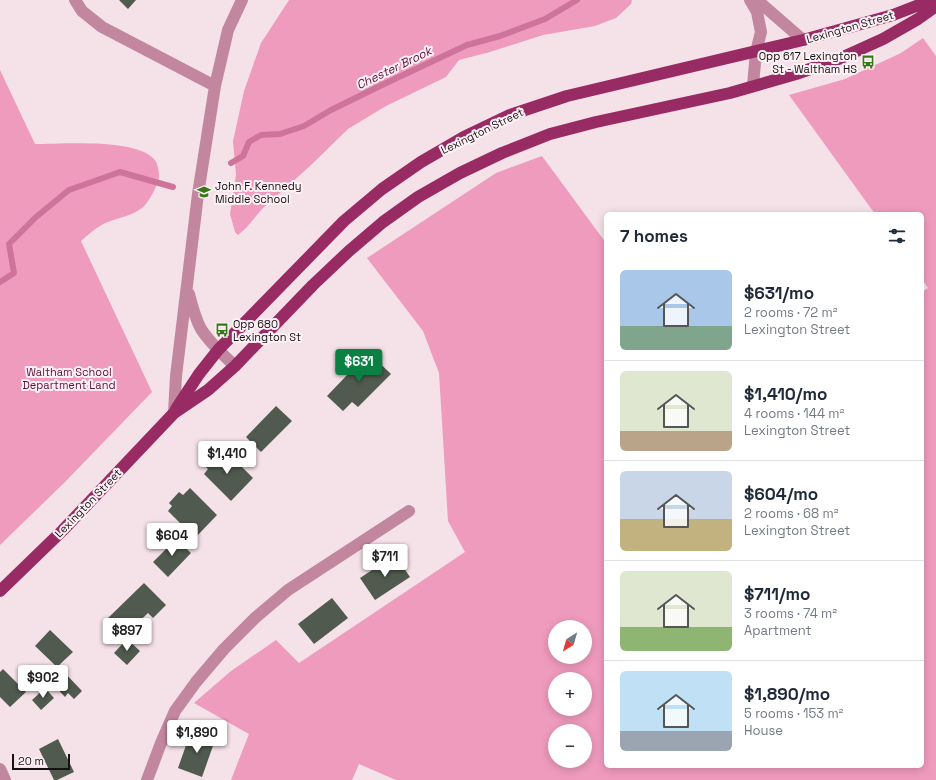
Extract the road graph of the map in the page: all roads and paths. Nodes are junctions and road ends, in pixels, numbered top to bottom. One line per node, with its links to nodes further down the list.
1 (75, 0): 10 (street)
2 (242, 0): 10 (street)
3 (750, 0): 8 (street)
4 (757, 0): 7 (street)
5 (932, 0): 7 (main road, Lexington Street)
6 (936, 6): 9 (main road, Lexington Street)
7 (803, 40): 8 (main road, Lexington Street)
8 (756, 52): 9 (street); 12 (main road, Lexington Street)
9 (753, 85): 13 (main road, Lexington Street)
10 (215, 86): 11 (street)
11 (187, 285): 12 (street); 14 (street)
12 (218, 350): 13 (street); 14 (main road, Lexington Street)
13 (235, 366): 14 (main road, Lexington Street)
14 (174, 413): 16 (main road, Lexington Street)
15 (409, 511): 19 (street)
16 (0, 591)
17 (0, 769): 18 (street)
18 (5, 780)
19 (147, 780)

